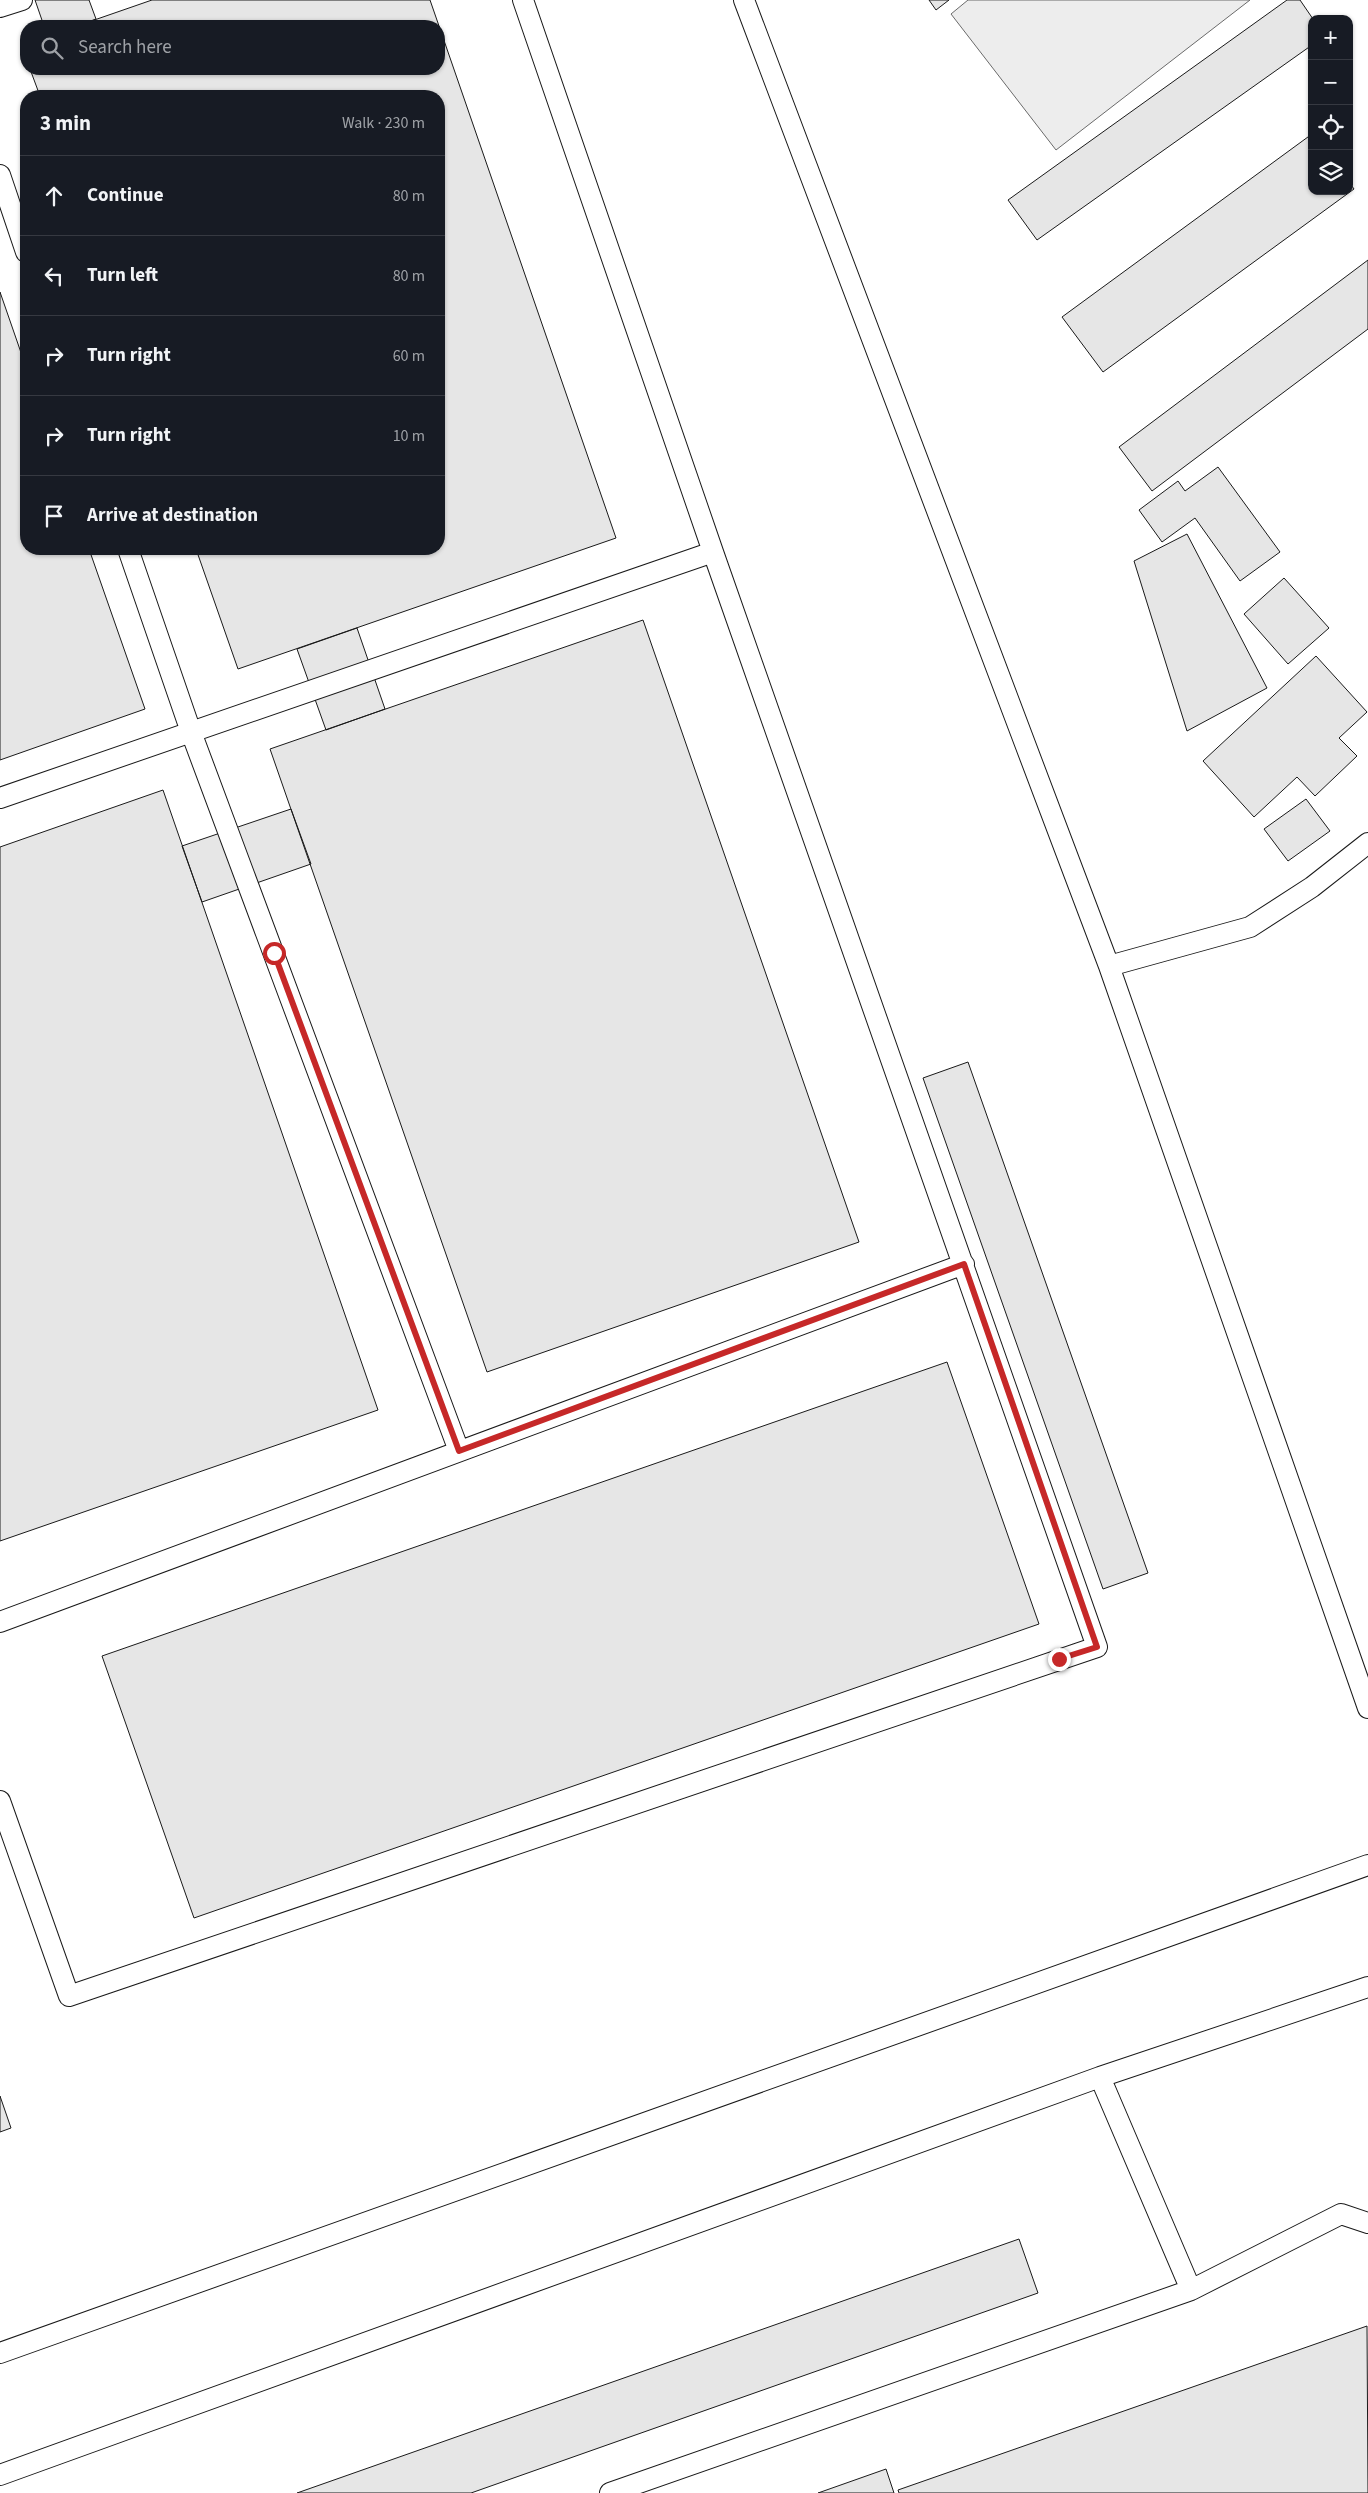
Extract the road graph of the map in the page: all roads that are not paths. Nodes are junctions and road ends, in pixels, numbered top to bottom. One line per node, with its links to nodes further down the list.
1 (22, 0): 4 (lane)
2 (523, 0): 7 (lane)
3 (744, 0): 12 (lane)
4 (0, 7)
5 (0, 176): 6 (lane)
6 (20, 234)
7 (713, 552): 9 (lane); 13 (lane)
8 (130, 555): 9 (lane)
9 (191, 732): 10 (lane); 14 (lane)
10 (0, 798)
11 (1368, 843): 12 (lane)
12 (1109, 966): 16 (lane)
13 (964, 1264): 14 (lane); 17 (lane)
14 (459, 1451): 15 (lane)
15 (0, 1622)
16 (1368, 1708)
17 (0, 1801)
18 (1368, 1865): 23 (lane)
19 (1368, 1987): 20 (lane)
20 (1100, 2077): 22 (lane); 24 (lane)
21 (1368, 2223): 22 (lane)
22 (1191, 2290): 25 (lane)
23 (0, 2352)
24 (0, 2475)
25 (610, 2493)

